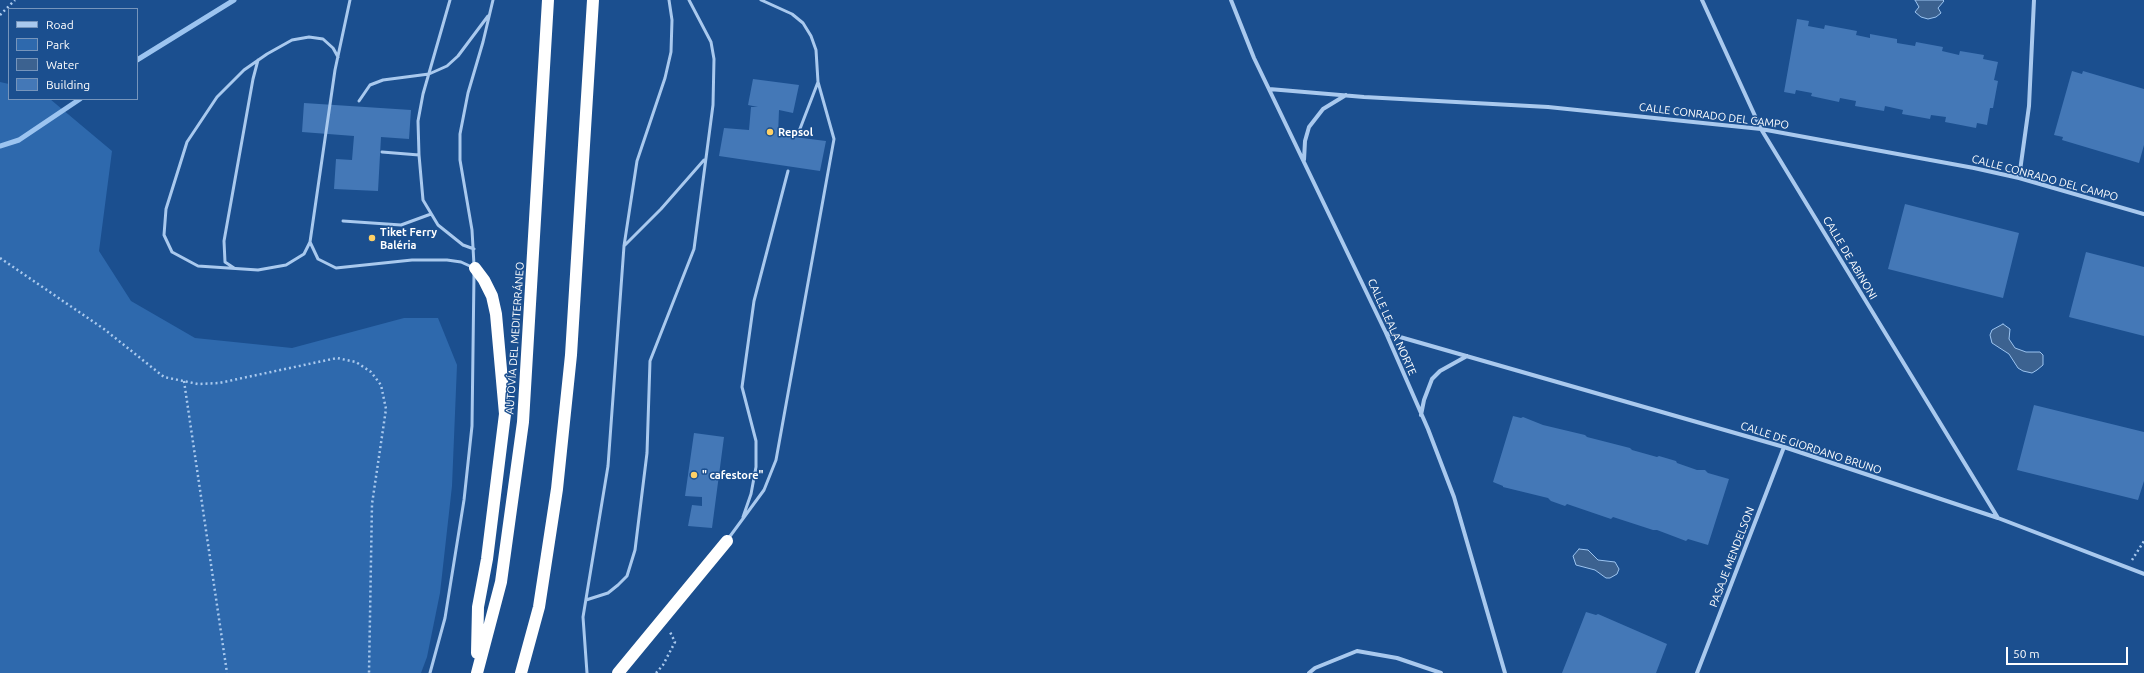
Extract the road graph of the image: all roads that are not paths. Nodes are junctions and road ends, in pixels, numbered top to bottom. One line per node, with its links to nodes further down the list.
1 (350, 0): 13 (lane)
2 (450, 0): 15 (lane)
3 (493, 0): 12 (lane)
4 (548, 0): 45 (highway, AUTOVÍA DEL MEDITERRÁNEO)
5 (593, 0): 47 (highway)
6 (669, 0): 32 (lane)
7 (689, 0): 24 (lane)
8 (761, 0): 16 (lane)
9 (1232, 0): 17 (street, CALLE LEALA NORTE)
10 (1702, 0): 20 (street, CALLE DE ABINONI)
11 (2034, 0): 27 (street)
12 (490, 11): 15 (lane); 33 (lane)
13 (338, 57): 14 (lane); 31 (lane)
14 (258, 60): 34 (lane); 34 (lane)
15 (429, 74): 19 (lane); 23 (lane)
16 (818, 82): 21 (lane); 40 (lane)
17 (1269, 89): 18 (street, CALLE CONRADO DEL CAMPO); 25 (street, CALLE LEALA NORTE)
18 (1346, 95): 20 (street, CALLE CONRADO DEL CAMPO); 25 (street)
19 (359, 101)
20 (1761, 129): 27 (street, CALLE CONRADO DEL CAMPO); 41 (street, CALLE DE ABINONI)
21 (798, 134)
22 (382, 152): 23 (lane)
23 (419, 155): 28 (lane)
24 (705, 159): 32 (lane); 44 (lane)
25 (1305, 164): 36 (street, CALLE LEALA NORTE)
26 (788, 171): 40 (lane)
27 (2019, 178): 29 (street, CALLE CONRADO DEL CAMPO)
28 (431, 214): 30 (lane); 33 (lane)
29 (2144, 214)
30 (343, 221)
31 (310, 242): 34 (lane); 35 (lane)
32 (624, 246): 44 (lane)
33 (474, 249): 35 (lane)
34 (234, 268)
35 (475, 268): 45 (highway); 46 (lane)
36 (1386, 332): 37 (street, CALLE DE GIORDANO BRUNO); 38 (street, CALLE LEALA NORTE)
37 (1466, 356): 38 (street); 39 (street, CALLE DE GIORDANO BRUNO)
38 (1421, 416): 52 (street, CALLE LEALA NORTE)
39 (1784, 447): 41 (street, CALLE DE GIORDANO BRUNO); 53 (street, PASAJE MENDELSON)
40 (743, 518): 42 (lane)
41 (1998, 518): 43 (street, CALLE DE GIORDANO BRUNO)
42 (727, 541): 49 (highway)
43 (2144, 574)
44 (586, 600): 48 (lane)
45 (477, 672)
46 (430, 673)
47 (521, 673)
48 (587, 673)
49 (618, 673)
50 (1310, 673): 51 (street)
51 (1441, 673)
52 (1505, 673)
53 (1697, 673)

